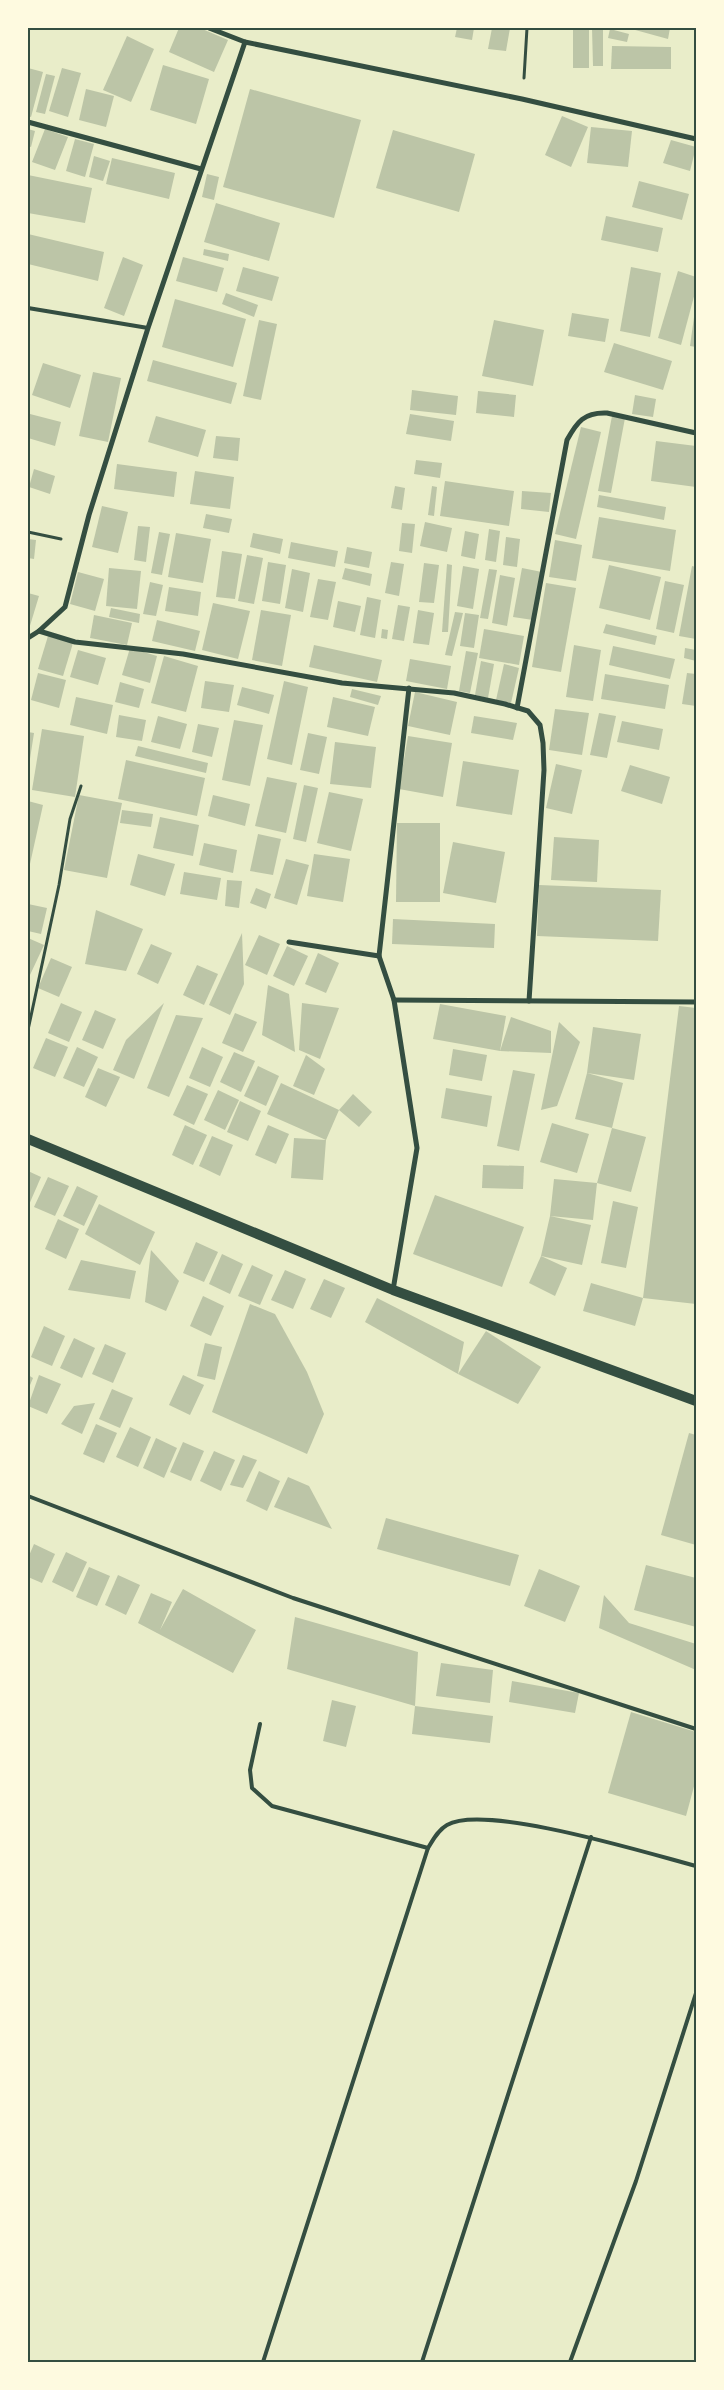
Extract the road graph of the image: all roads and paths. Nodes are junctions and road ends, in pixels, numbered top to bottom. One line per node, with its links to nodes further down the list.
1 (210, 28): 3 (street)
2 (527, 28): 4 (path)
3 (245, 42): 4 (street); 7 (street)
4 (522, 99): 6 (street)
5 (28, 122): 7 (street)
6 (696, 138)
7 (201, 169): 9 (street)
8 (28, 308): 9 (lane)
9 (148, 328): 12 (street)
10 (696, 433): 16 (street)
11 (28, 532): 12 (path)
12 (82, 543): 13 (street)
13 (39, 631): 14 (street); 15 (street)
14 (28, 638)
15 (409, 688): 16 (street); 19 (street)
16 (516, 708): 21 (street)
17 (82, 786): 23 (path)
18 (288, 942): 19 (street)
19 (379, 956): 20 (street)
20 (394, 1000): 21 (street); 25 (street)
21 (529, 1001): 22 (street)
22 (696, 1002)
23 (28, 1030)
24 (28, 1139): 25 (main road)
25 (393, 1290): 26 (main road)
26 (696, 1401)
27 (28, 1496): 29 (lane)
28 (260, 1724): 31 (lane)
29 (696, 1729)
30 (591, 1837): 31 (lane); 32 (lane); 35 (lane)
31 (428, 1848): 34 (lane)
32 (696, 1866)
33 (696, 1993): 36 (lane)
34 (263, 2362)
35 (422, 2362)
36 (570, 2362)

